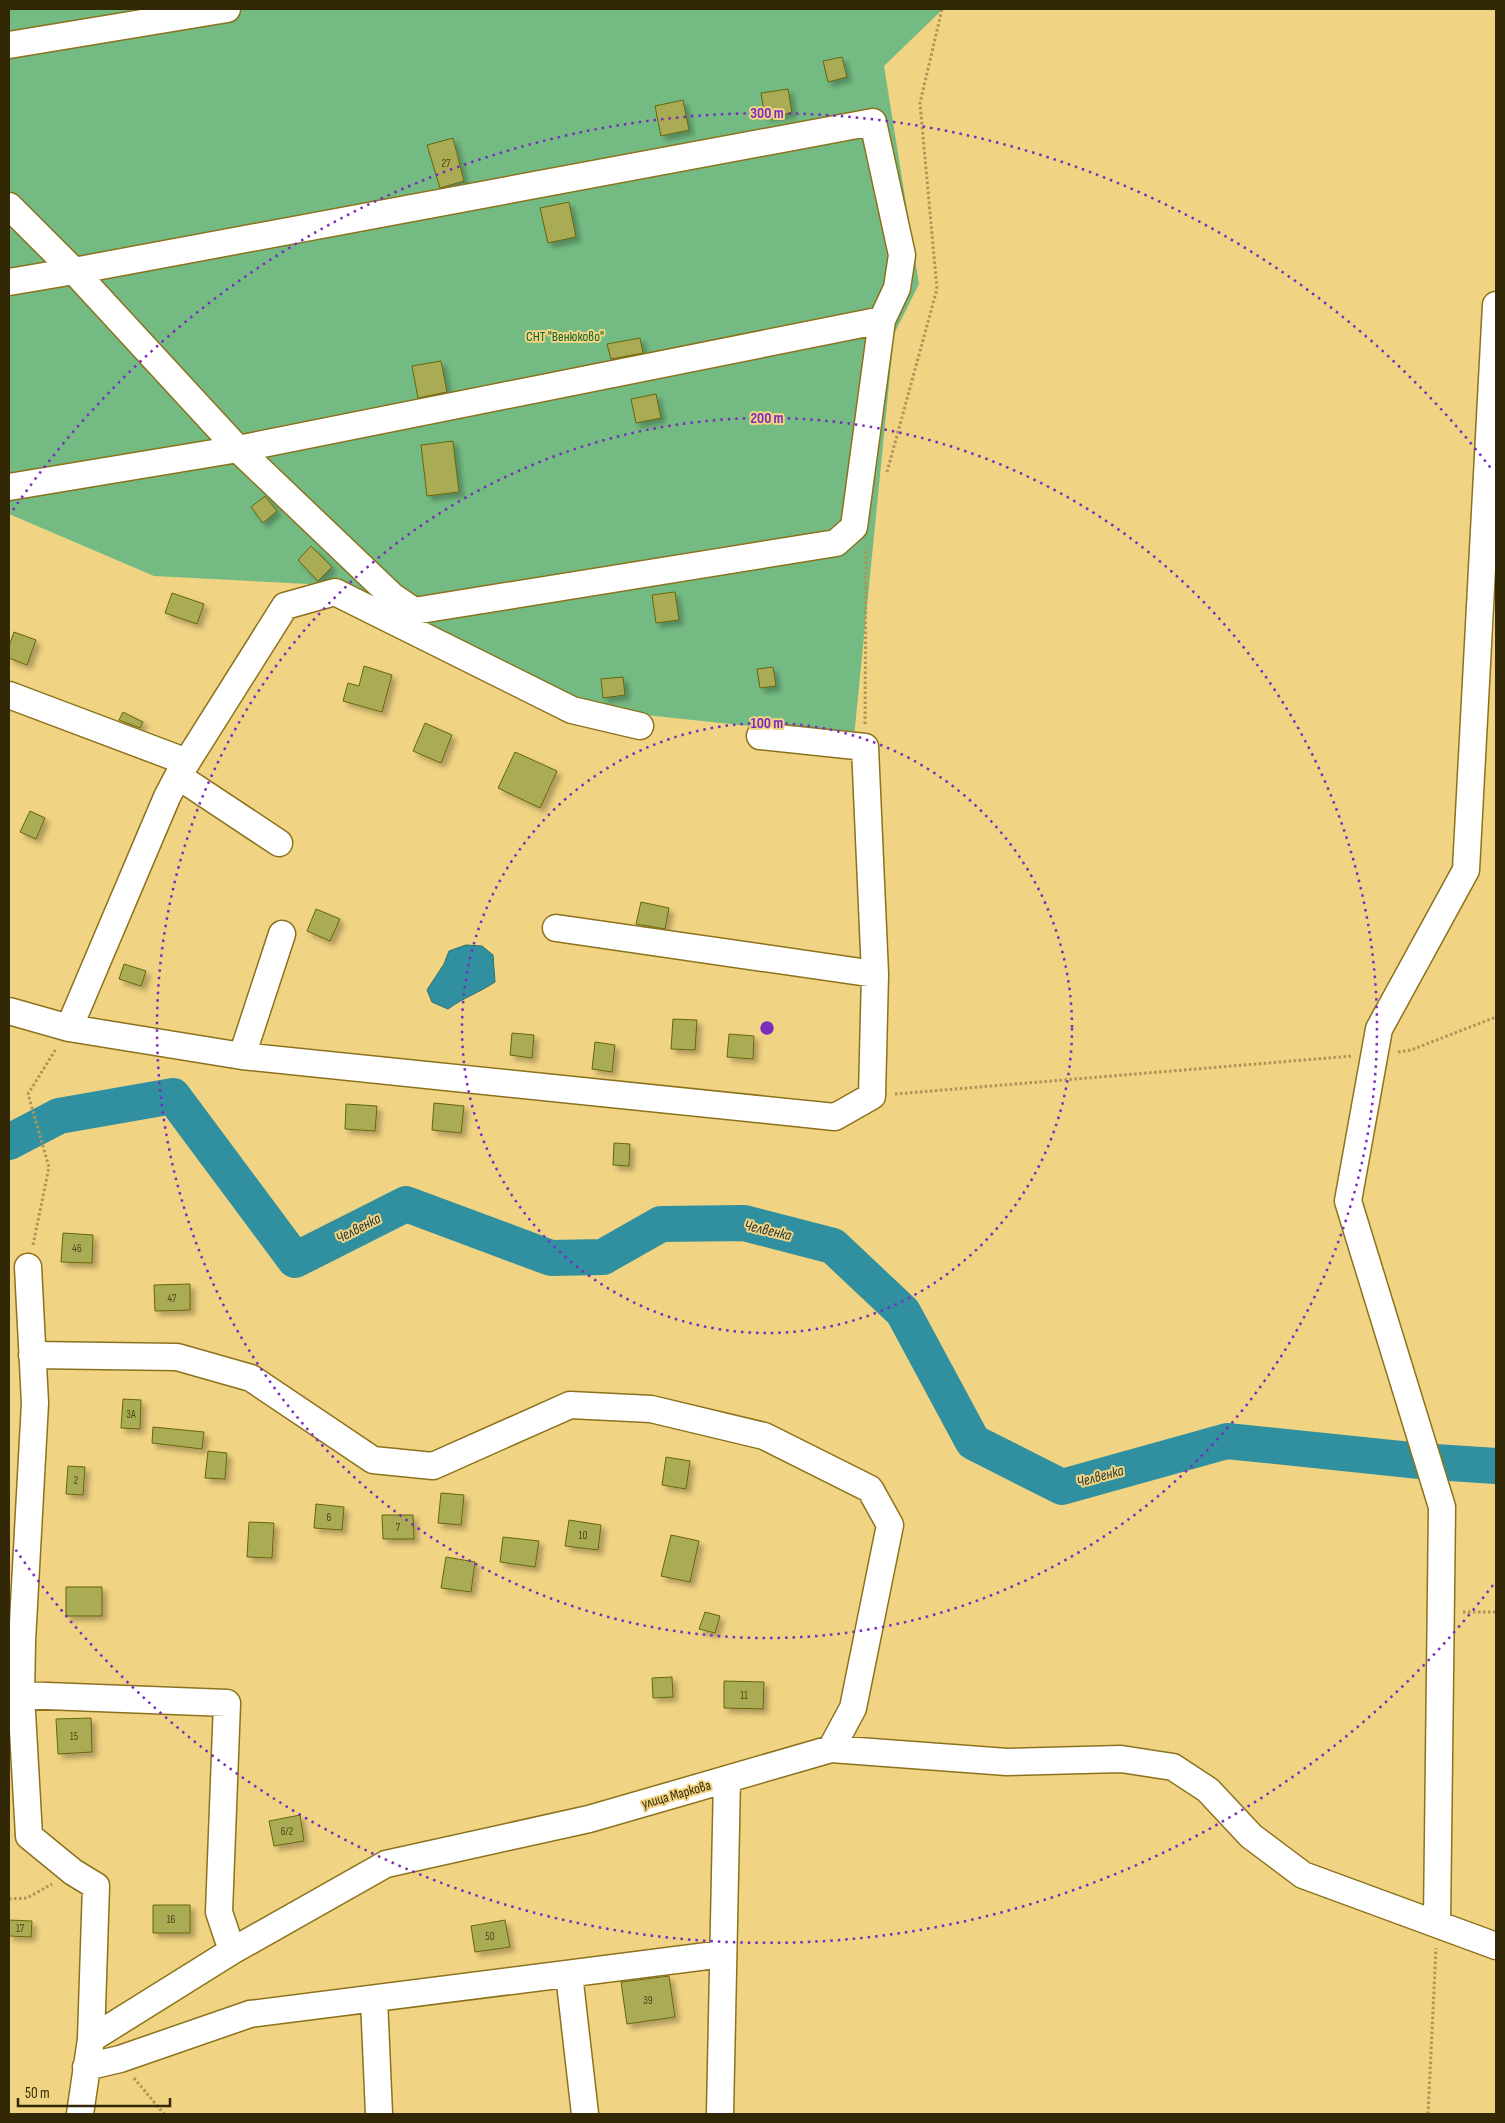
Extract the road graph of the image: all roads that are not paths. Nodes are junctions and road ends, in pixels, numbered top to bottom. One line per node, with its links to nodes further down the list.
1 (227, 9): 2 (street)
2 (9, 45)
3 (9, 206): 4 (street)
4 (74, 271): 5 (street); 7 (street); 8 (street)
5 (9, 282)
6 (1496, 305): 26 (street)
7 (882, 320): 8 (street); 8 (street)
8 (238, 449): 9 (street)
9 (9, 487)
10 (9, 695): 13 (street)
11 (640, 726): 13 (street)
12 (760, 736): 17 (street)
13 (183, 769): 14 (street); 19 (street)
14 (279, 843)
15 (556, 928): 17 (street)
16 (282, 934): 20 (street)
17 (875, 974): 20 (street)
18 (9, 1011): 19 (street)
19 (69, 1028): 20 (street)
20 (242, 1056)
21 (28, 1267): 22 (street)
22 (32, 1355): 23 (street); 24 (street)
23 (21, 1695): 28 (street); 32 (street)
24 (831, 1749): 25 (street); 26 (street)
25 (727, 1779): 28 (street, улица Маркова); 29 (street, улица Маркова)
26 (1437, 1923): 27 (street)
27 (1496, 1946)
28 (232, 1951): 32 (street, улица Маркова)
29 (723, 1954): 30 (street); 37 (street, улица Маркова)
30 (568, 1974): 31 (street); 36 (street)
31 (374, 1999): 33 (street); 35 (street)
32 (91, 2039): 33 (street)
33 (86, 2067): 34 (street)
34 (80, 2114)
35 (380, 2114)
36 (585, 2114)
37 (720, 2114)

